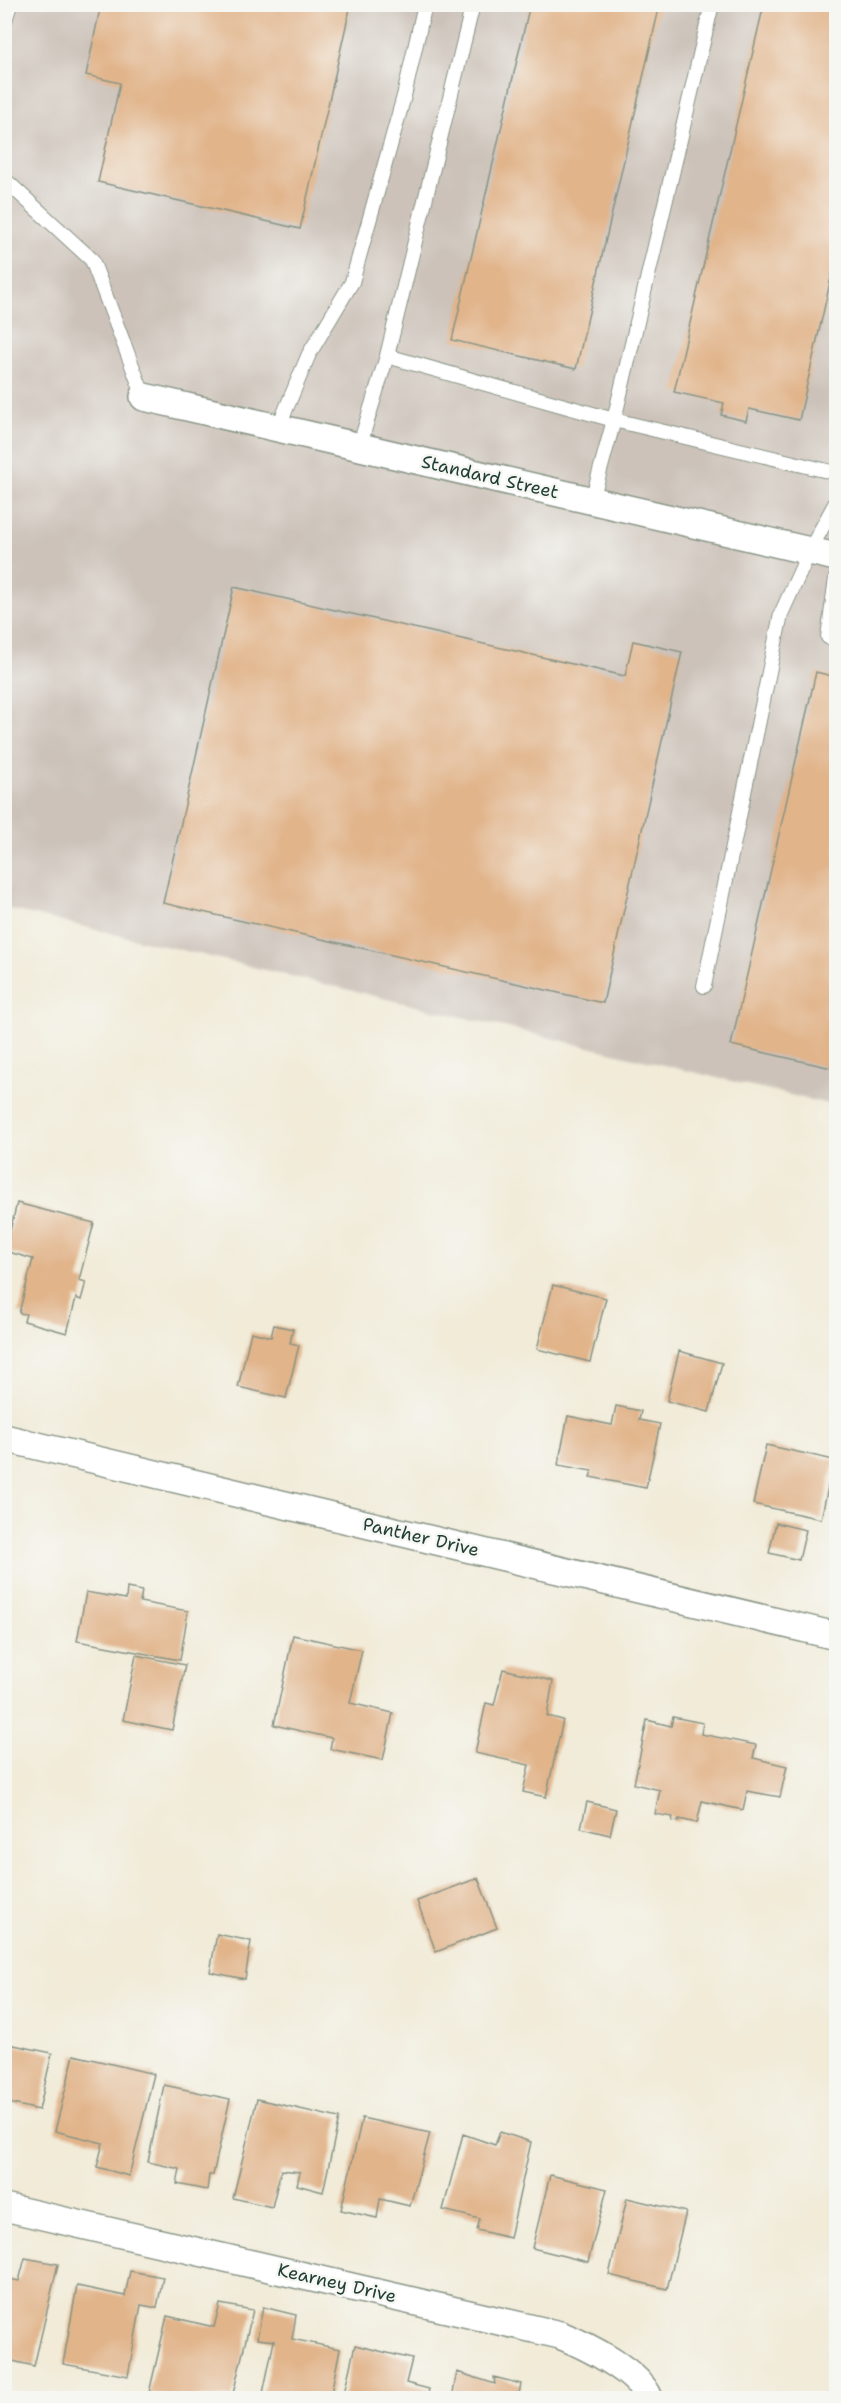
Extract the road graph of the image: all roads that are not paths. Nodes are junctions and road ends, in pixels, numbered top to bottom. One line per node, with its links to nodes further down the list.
1 (10, 4): 5 (lane)
2 (425, 4): 10 (lane)
3 (473, 4): 7 (lane)
4 (712, 4): 9 (lane)
5 (4, 24)
6 (4, 179): 8 (lane)
7 (387, 356): 9 (lane); 11 (lane)
8 (144, 397): 10 (street, Standard Street)
9 (614, 420): 12 (lane); 13 (lane)
10 (278, 428): 11 (street, Standard Street)
11 (358, 447): 13 (street, Standard Street)
12 (837, 473)
13 (592, 500): 15 (street, Standard Street)
14 (837, 502): 15 (lane)
15 (810, 550): 16 (street, Standard Street); 19 (lane)
16 (837, 557)
17 (837, 578): 18 (lane)
18 (837, 639)
19 (704, 986)
20 (4, 1438): 21 (street, Panther Drive)
21 (837, 1636)
22 (4, 2207): 23 (street, Kearney Drive)
23 (649, 2398)

